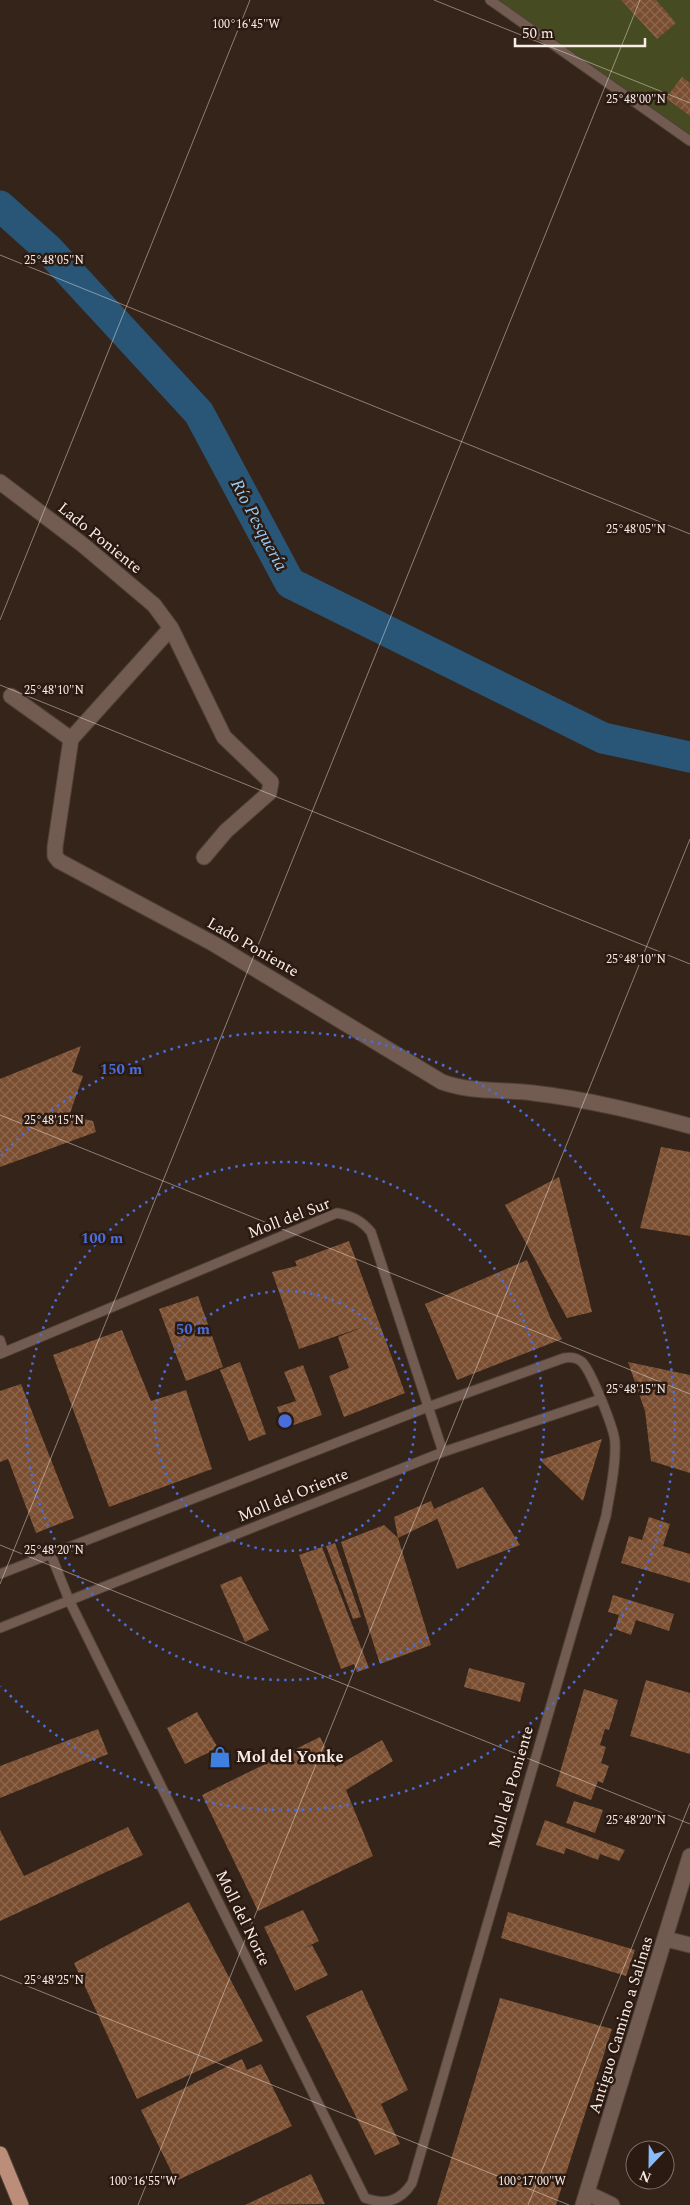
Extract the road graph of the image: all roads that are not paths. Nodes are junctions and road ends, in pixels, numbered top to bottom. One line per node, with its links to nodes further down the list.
1 (490, 0): 2 (lane)
2 (690, 141)
3 (0, 482): 4 (street, Lado Poniente)
4 (171, 628): 6 (street); 7 (street, Lado Poniente)
5 (11, 696): 6 (street)
6 (71, 739): 8 (street, Lado Poniente)
7 (204, 858)
8 (690, 1126)
9 (0, 1340): 10 (lane)
10 (2, 1353): 12 (lane, Moll del Sur)
11 (601, 1399): 12 (lane, Moll del Poniente); 13 (lane, Moll del Oriente); 22 (lane, Moll del Poniente)
12 (428, 1406): 13 (lane, Moll del Sur); 14 (lane, Moll del Poniente)
13 (443, 1452): 16 (lane, Moll del Oriente)
14 (51, 1555): 15 (lane, Moll del Poniente); 16 (lane, Moll del Norte)
15 (0, 1574)
16 (69, 1600): 17 (lane, Moll del Oriente); 24 (lane, Moll del Norte)
17 (0, 1628)
18 (690, 1856): 19 (street, Antiguo Camino a Salinas)
19 (666, 1939): 20 (street); 23 (street, Antiguo Camino a Salinas)
20 (690, 1945)
21 (0, 2154): 25 (main road)
22 (412, 2183): 24 (lane, Moll del Norte)
23 (585, 2199): 26 (street)
24 (386, 2204)
25 (22, 2205)
26 (612, 2205)

